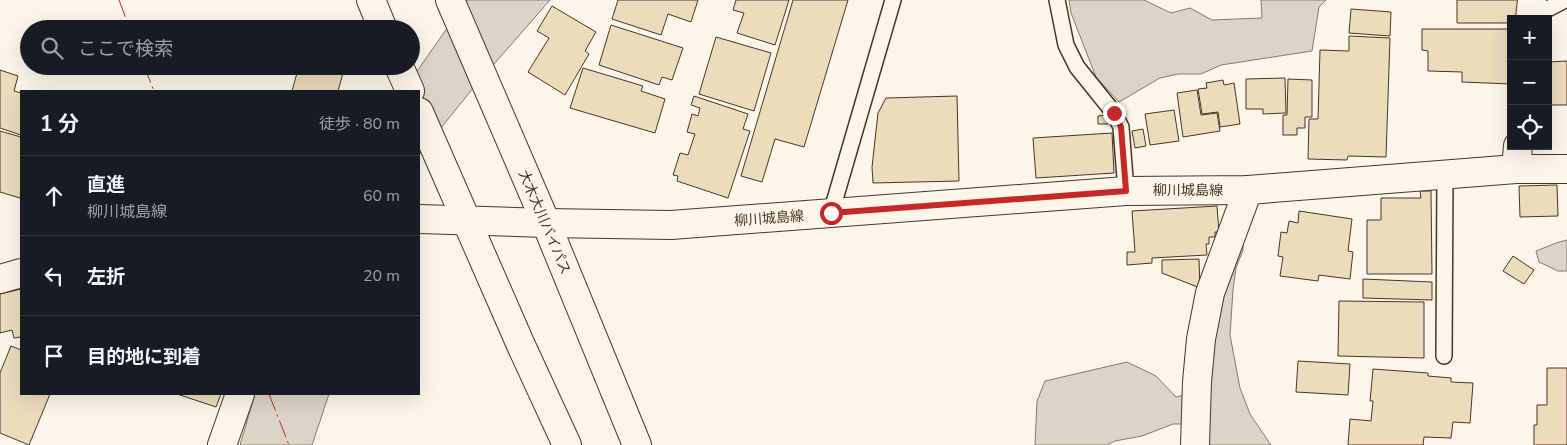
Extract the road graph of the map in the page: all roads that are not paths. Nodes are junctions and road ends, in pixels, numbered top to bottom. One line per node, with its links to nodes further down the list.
1 (371, 0): 7 (main road)
2 (450, 0): 17 (main road, 大木大川バイパス)
3 (893, 0): 14 (lane)
4 (1057, 0): 13 (lane)
5 (1565, 0): 6 (lane)
6 (1531, 12)
7 (379, 20)
8 (420, 114): 16 (main road)
9 (1517, 158): 10 (main road, 柳川城島線); 11 (main road, 柳川城島線)
10 (1567, 169)
11 (1444, 174): 12 (main road, 柳川城島線); 20 (lane)
12 (1248, 190): 13 (main road, 柳川城島線); 25 (main road)
13 (1126, 191): 14 (main road, 柳川城島線)
14 (831, 213): 17 (main road, 柳川城島線)
15 (420, 219): 16 (main road, 柳川城島線)
16 (466, 220): 17 (main road, 柳川城島線); 23 (main road)
17 (546, 223): 24 (main road, 大木大川バイパス)
18 (20, 273): 19 (main road)
19 (0, 279)
20 (1444, 356)
21 (240, 395): 22 (main road)
22 (222, 445)
23 (567, 445)
24 (637, 445)
25 (1195, 445)

